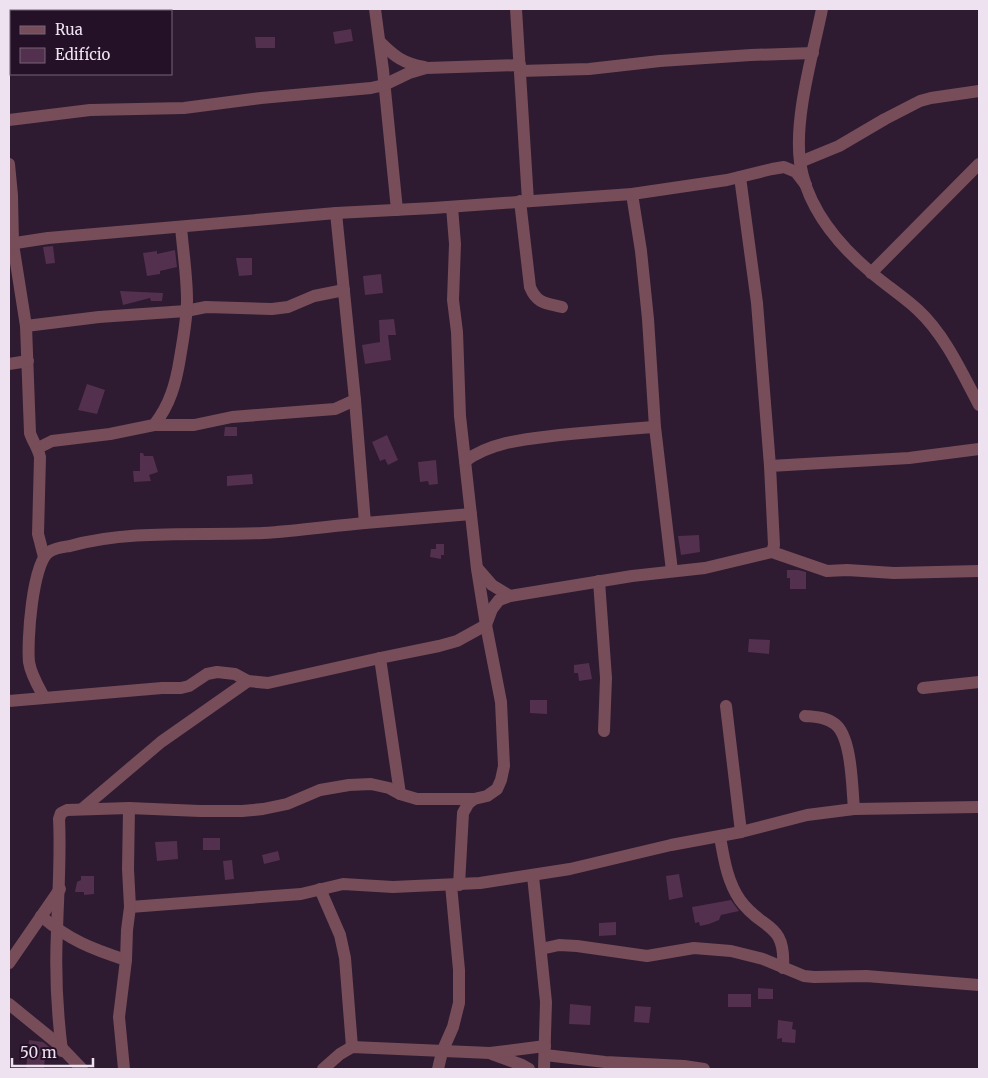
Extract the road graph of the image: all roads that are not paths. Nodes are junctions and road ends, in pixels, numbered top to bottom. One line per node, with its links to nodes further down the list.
1 (375, 9): 4 (street)
2 (516, 9): 7 (street)
3 (822, 9): 5 (street)
4 (380, 42): 6 (street); 8 (street)
5 (813, 53): 7 (street); 11 (street)
6 (426, 68): 7 (street); 8 (street)
7 (520, 68): 17 (street)
8 (384, 85): 10 (street); 19 (street)
9 (979, 91): 11 (street)
10 (9, 120)
11 (800, 162): 15 (street)
12 (9, 164): 22 (street)
13 (979, 164): 23 (street)
14 (740, 176): 15 (street); 16 (street); 37 (street)
15 (806, 185): 23 (street)
16 (632, 194): 17 (street); 33 (street)
17 (524, 201): 18 (street); 25 (street)
18 (452, 207): 19 (street); 36 (street)
19 (398, 210): 20 (street)
20 (336, 214): 21 (street); 24 (street)
21 (180, 227): 22 (street); 26 (street)
22 (11, 244): 27 (street)
23 (871, 273): 31 (street)
24 (344, 290): 26 (street); 30 (street)
25 (562, 307)
26 (186, 311): 27 (street); 32 (street)
27 (26, 326): 28 (street)
28 (28, 361): 29 (street); 34 (street)
29 (9, 364)
30 (355, 400): 32 (street); 39 (street)
31 (979, 405)
32 (154, 425): 34 (street)
33 (656, 427): 36 (street); 43 (street)
34 (38, 448): 41 (street)
35 (979, 449): 37 (street)
36 (466, 461): 38 (street)
37 (770, 466): 40 (street)
38 (471, 514): 39 (street); 42 (street)
39 (365, 523): 41 (street)
40 (772, 552): 43 (street); 44 (street)
41 (44, 557): 52 (street)
42 (477, 569): 46 (street); 47 (street)
43 (672, 571): 45 (street)
44 (979, 571)
45 (599, 581): 46 (street); 56 (street)
46 (510, 596): 47 (street)
47 (486, 625): 48 (street); 58 (street)
48 (380, 658): 49 (street); 57 (street)
49 (248, 681): 52 (street); 61 (street)
50 (979, 682): 51 (street)
51 (923, 688)
52 (44, 697): 53 (street)
53 (9, 701)
54 (726, 706): 63 (street)
55 (805, 716): 62 (street)
56 (604, 731)
57 (400, 794): 58 (street); 60 (street)
58 (474, 799): 66 (street)
59 (979, 807): 62 (street)
60 (129, 808): 61 (street); 69 (street)
61 (82, 809): 68 (street)
62 (854, 809): 63 (street)
63 (742, 832): 64 (street)
64 (720, 837): 65 (street); 75 (street)
65 (533, 876): 66 (street); 72 (street)
66 (455, 885): 67 (street); 81 (street)
67 (320, 889): 69 (street); 78 (street)
68 (60, 890): 70 (street); 71 (street)
69 (130, 908): 73 (street)
70 (41, 916): 71 (street); 74 (street)
71 (57, 930): 73 (street); 79 (street)
72 (541, 949): 75 (street); 80 (street)
73 (126, 960): 84 (street)
74 (9, 963)
75 (783, 968): 76 (street)
76 (979, 985)
77 (9, 1004): 79 (street)
78 (352, 1047): 81 (street); 85 (street)
79 (62, 1050): 83 (street)
80 (545, 1050): 82 (street); 88 (street); 89 (street)
81 (442, 1052): 82 (street); 86 (street)
82 (490, 1053): 87 (street)
83 (82, 1069)
84 (124, 1069)
85 (323, 1069)
86 (438, 1069)
87 (530, 1069)
88 (544, 1069)
89 (704, 1069)

